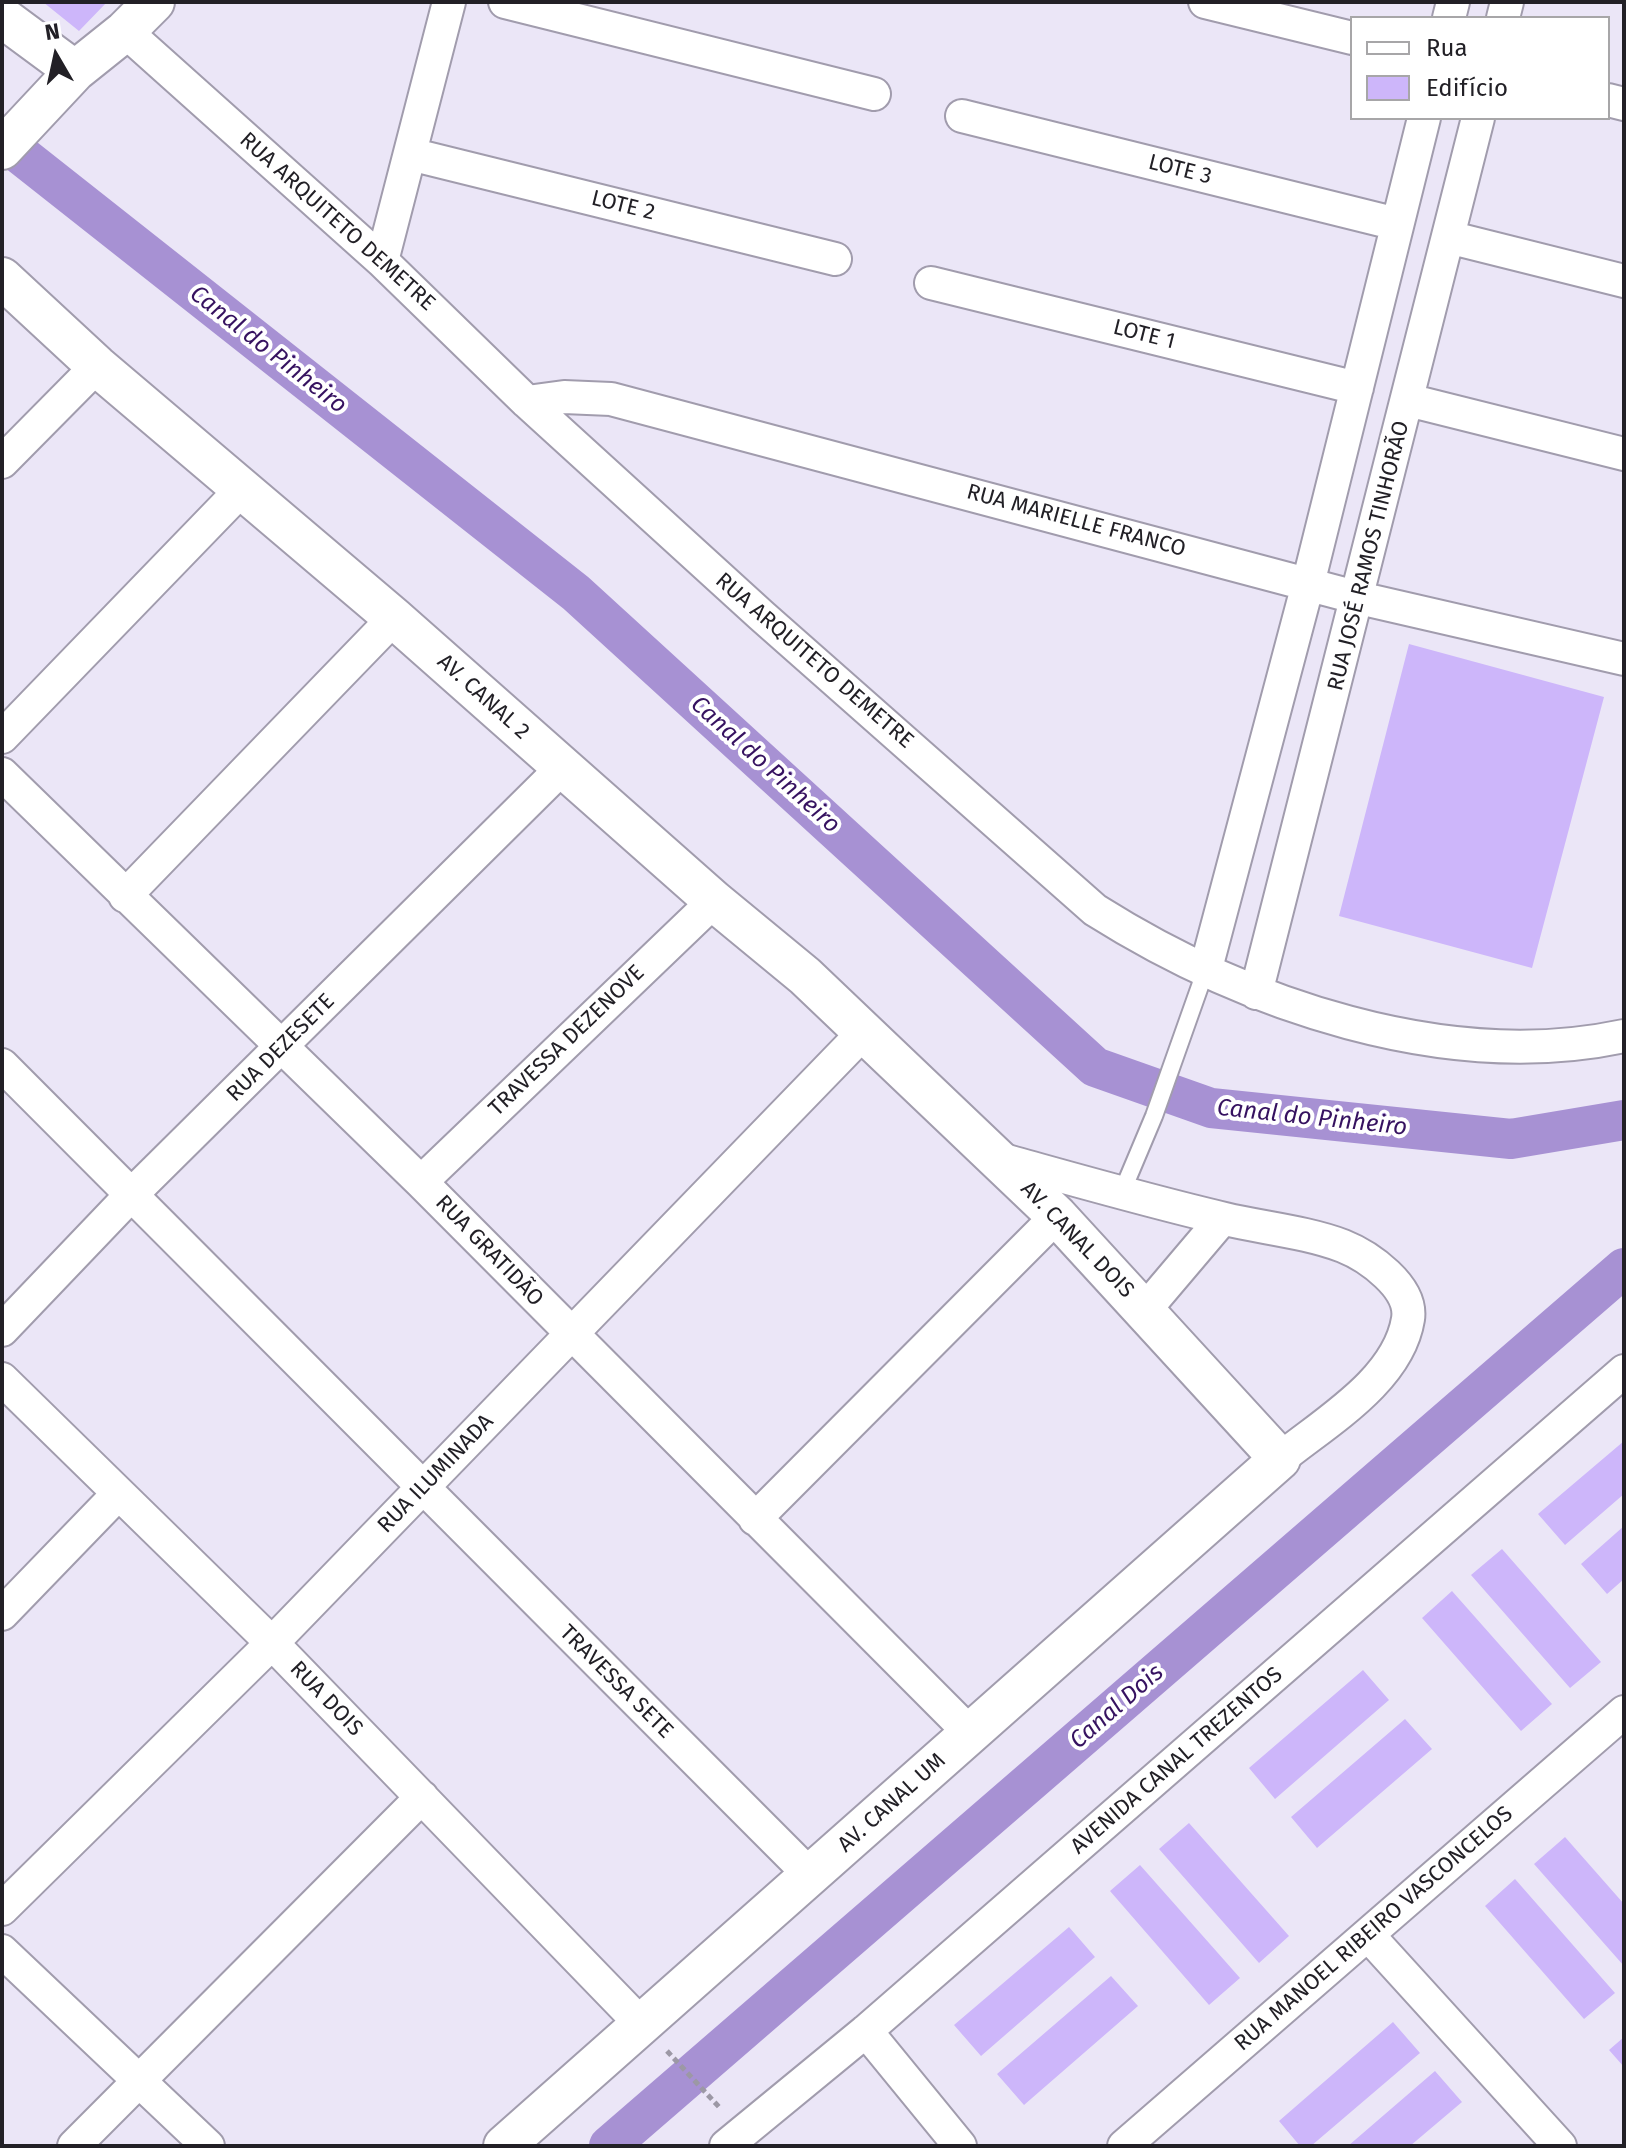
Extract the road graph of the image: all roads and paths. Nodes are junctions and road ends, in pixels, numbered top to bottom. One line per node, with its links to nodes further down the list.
1 (154, 2): 6 (street)
2 (449, 2): 14 (street)
3 (505, 2): 9 (street)
4 (1205, 2): 7 (street)
5 (2, 17): 8 (street)
6 (125, 31): 8 (street); 18 (street, RUA ARQUITETO DEMETRE)
7 (1350, 38)
8 (75, 71): 13 (street)
9 (874, 94)
10 (962, 116): 15 (street, LOTE 3)
11 (1423, 120): 15 (street)
12 (1477, 120): 16 (street, RUA JOSÉ RAMOS TINHORÃO)
13 (13, 139)
14 (410, 154): 17 (street, LOTE 2); 18 (street)
15 (1397, 224): 23 (street)
16 (1448, 237): 20 (street); 24 (street, RUA JOSÉ RAMOS TINHORÃO)
17 (835, 259)
18 (382, 261): 25 (street, RUA ARQUITETO DEMETRE)
19 (2, 278): 22 (street)
20 (1624, 281)
21 (931, 283): 23 (street, LOTE 1)
22 (97, 366): 27 (street); 28 (street, AV. CANAL 2)
23 (1357, 388): 29 (street)
24 (1408, 400): 26 (street); 30 (street, RUA JOSÉ RAMOS TINHORÃO)
25 (527, 402): 29 (street, RUA MARIELLE FRANCO); 38 (street, RUA ARQUITETO DEMETRE)
26 (1624, 454)
27 (2, 462)
28 (241, 490): 31 (street, AV. CANAL 2); 33 (street)
29 (1308, 584): 30 (street, RUA MARIELLE FRANCO); 38 (street)
30 (1359, 598): 32 (street, RUA MARIELLE FRANCO); 39 (street, RUA JOSÉ RAMOS TINHORÃO)
31 (394, 618): 34 (street, AV. CANAL 2); 36 (street)
32 (1624, 659)
33 (2, 737)
34 (562, 768): 37 (street, AV. CANAL 2); 42 (street, RUA DEZESETE)
35 (2, 774): 36 (street, RUA GRATIDÃO)
36 (125, 896): 42 (street, RUA GRATIDÃO)
37 (714, 901): 40 (street, AV. CANAL 2); 45 (street, TRAVESSA DEZENOVE)
38 (1205, 972): 39 (street, RUA ARQUITETO DEMETRE); 46 (lane)
39 (1256, 993): 41 (street, RUA ARQUITETO DEMETRE)
40 (864, 1032): 44 (street, AV. CANAL DOIS); 52 (street, RUA ILUMINADA)
41 (1624, 1036)
42 (282, 1048): 45 (street, RUA GRATIDÃO); 47 (street, RUA DEZESETE)
43 (2, 1065): 47 (street, TRAVESSA SETE)
44 (996, 1158): 46 (street); 48 (street, AV. CANAL DOIS)
45 (421, 1182): 52 (street, RUA GRATIDÃO)
46 (1122, 1192): 49 (street)
47 (131, 1195): 51 (street, RUA DEZESETE); 56 (street, TRAVESSA SETE)
48 (1057, 1216): 50 (street, AV. CANAL DOIS); 58 (street)
49 (1222, 1219): 50 (street); 55 (street)
50 (1144, 1311): 55 (street, AV. CANAL DOIS)
51 (2, 1330)
52 (572, 1335): 56 (street, RUA ILUMINADA); 58 (street, RUA GRATIDÃO)
53 (1624, 1371): 68 (street, AVENIDA CANAL TREZENTOS)
54 (2, 1379): 57 (street, RUA DOIS)
55 (1280, 1459): 62 (street, AV. CANAL UM)
56 (422, 1488): 60 (street, RUA ILUMINADA); 64 (street, TRAVESSA SETE)
57 (118, 1494): 59 (street); 60 (street, RUA DOIS)
58 (755, 1519): 62 (street, RUA GRATIDÃO)
59 (2, 1614)
60 (272, 1643): 63 (street, RUA DOIS); 65 (street, RUA ILUMINADA)
61 (1624, 1712): 66 (street, RUA MANOEL RIBEIRO VASCONCELOS)
62 (970, 1733): 64 (street, AV. CANAL UM)
63 (422, 1797): 69 (street, RUA DOIS); 70 (street)
64 (811, 1876): 69 (street, AV. CANAL UM)
65 (2, 1909)
66 (1368, 1935): 77 (street, RUA MANOEL RIBEIRO VASCONCELOS); 78 (street)
67 (2, 1951): 70 (street)
68 (866, 2031): 75 (street, AVENIDA CANAL TREZENTOS); 76 (street)
69 (656, 2039): 71 (path); 74 (street, AV. CANAL UM)
70 (139, 2081): 72 (street); 73 (street)
71 (712, 2099)
72 (74, 2146)
73 (208, 2146)
74 (504, 2146)
75 (726, 2146)
76 (960, 2146)
77 (1124, 2146)
78 (1560, 2146)

